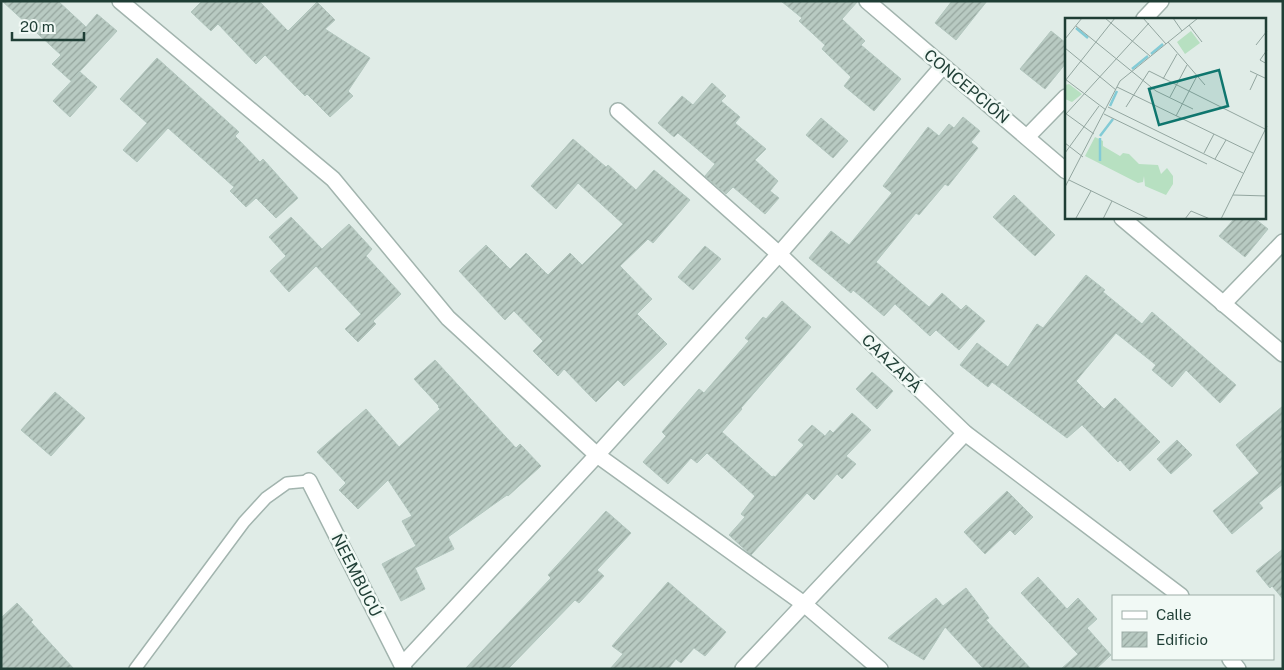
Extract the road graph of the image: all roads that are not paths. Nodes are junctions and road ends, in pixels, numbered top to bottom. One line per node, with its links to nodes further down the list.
1 (120, 1): 16 (street)
2 (867, 1): 5 (street, CONCEPCIÓN)
3 (1161, 1): 4 (street)
4 (1145, 18)
5 (944, 66): 8 (street, CONCEPCIÓN); 12 (street)
6 (1065, 98): 8 (street)
7 (618, 111): 12 (street, CAAZAPÁ)
8 (1027, 137): 9 (street, CONCEPCIÓN)
9 (1065, 170)
10 (1123, 219): 13 (street)
11 (1283, 242): 13 (street)
12 (779, 254): 15 (street, CAAZAPÁ); 16 (street)
13 (1224, 304): 14 (street)
14 (1283, 354)
15 (965, 434): 18 (street, CAAZAPÁ); 19 (street)
16 (597, 455): 19 (street); 20 (street)
17 (309, 481): 20 (street, ÑEEMBUCÚ); 21 (lane)
18 (1180, 595)
19 (804, 604): 22 (street); 23 (street)
20 (403, 667)
21 (135, 669)
22 (743, 669)
23 (880, 669)

